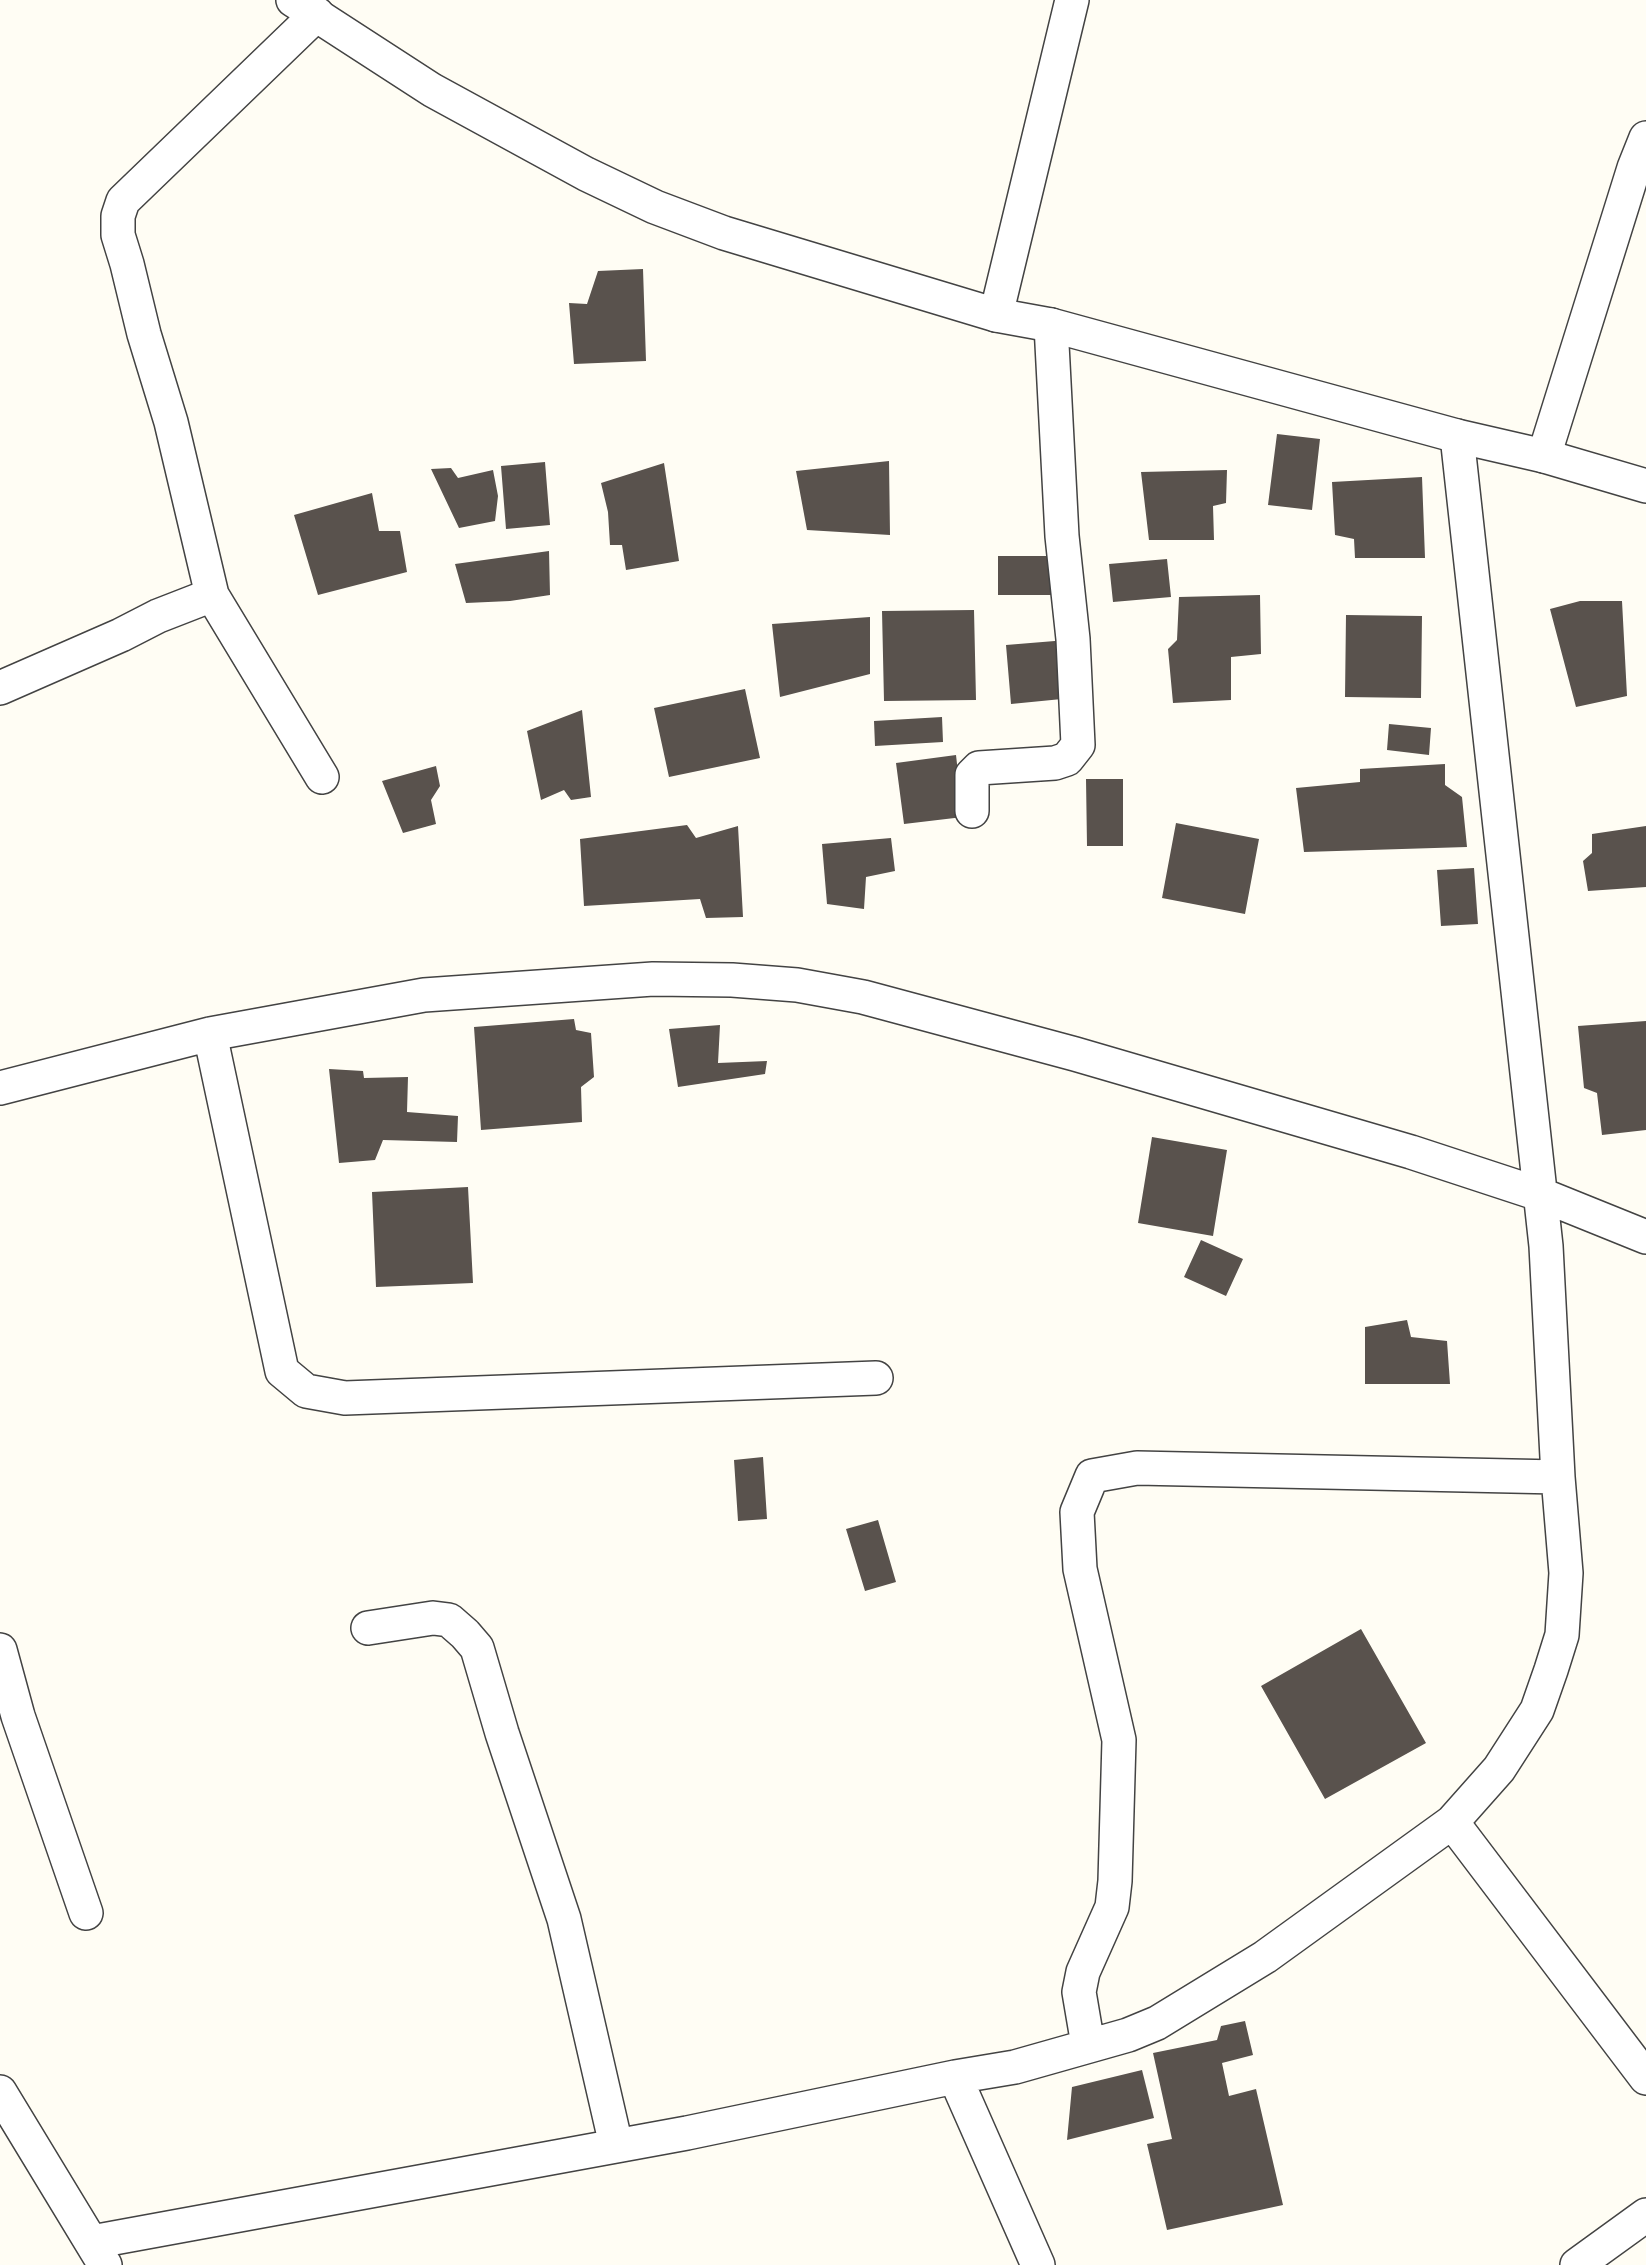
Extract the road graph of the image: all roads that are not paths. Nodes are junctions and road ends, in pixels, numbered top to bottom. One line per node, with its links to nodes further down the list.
1 (1072, 0): 4 (street)
2 (305, 7): 4 (street); 9 (street)
3 (1646, 138): 7 (street)
4 (996, 315): 5 (street)
5 (1051, 325): 6 (street); 12 (street)
6 (1457, 436): 7 (street); 15 (street)
7 (1544, 456): 8 (street)
8 (1646, 486)
9 (212, 595): 10 (street); 11 (street)
10 (0, 688)
11 (322, 777)
12 (972, 811)
13 (210, 1034): 14 (street); 15 (street); 17 (street)
14 (0, 1088)
15 (1542, 1196): 16 (street); 18 (street)
16 (1646, 1236)
17 (876, 1378)
18 (1557, 1478): 21 (street); 23 (street)
19 (368, 1628): 27 (street)
20 (0, 1650): 22 (street)
21 (1452, 1822): 23 (street); 25 (street)
22 (86, 1913)
23 (1088, 2045): 24 (street)
24 (955, 2077): 27 (street); 30 (street)
25 (1646, 2078)
26 (0, 2092): 29 (street)
27 (616, 2145): 29 (street)
28 (1646, 2215): 31 (street)
29 (98, 2254)
30 (1038, 2265)
31 (1577, 2265)

